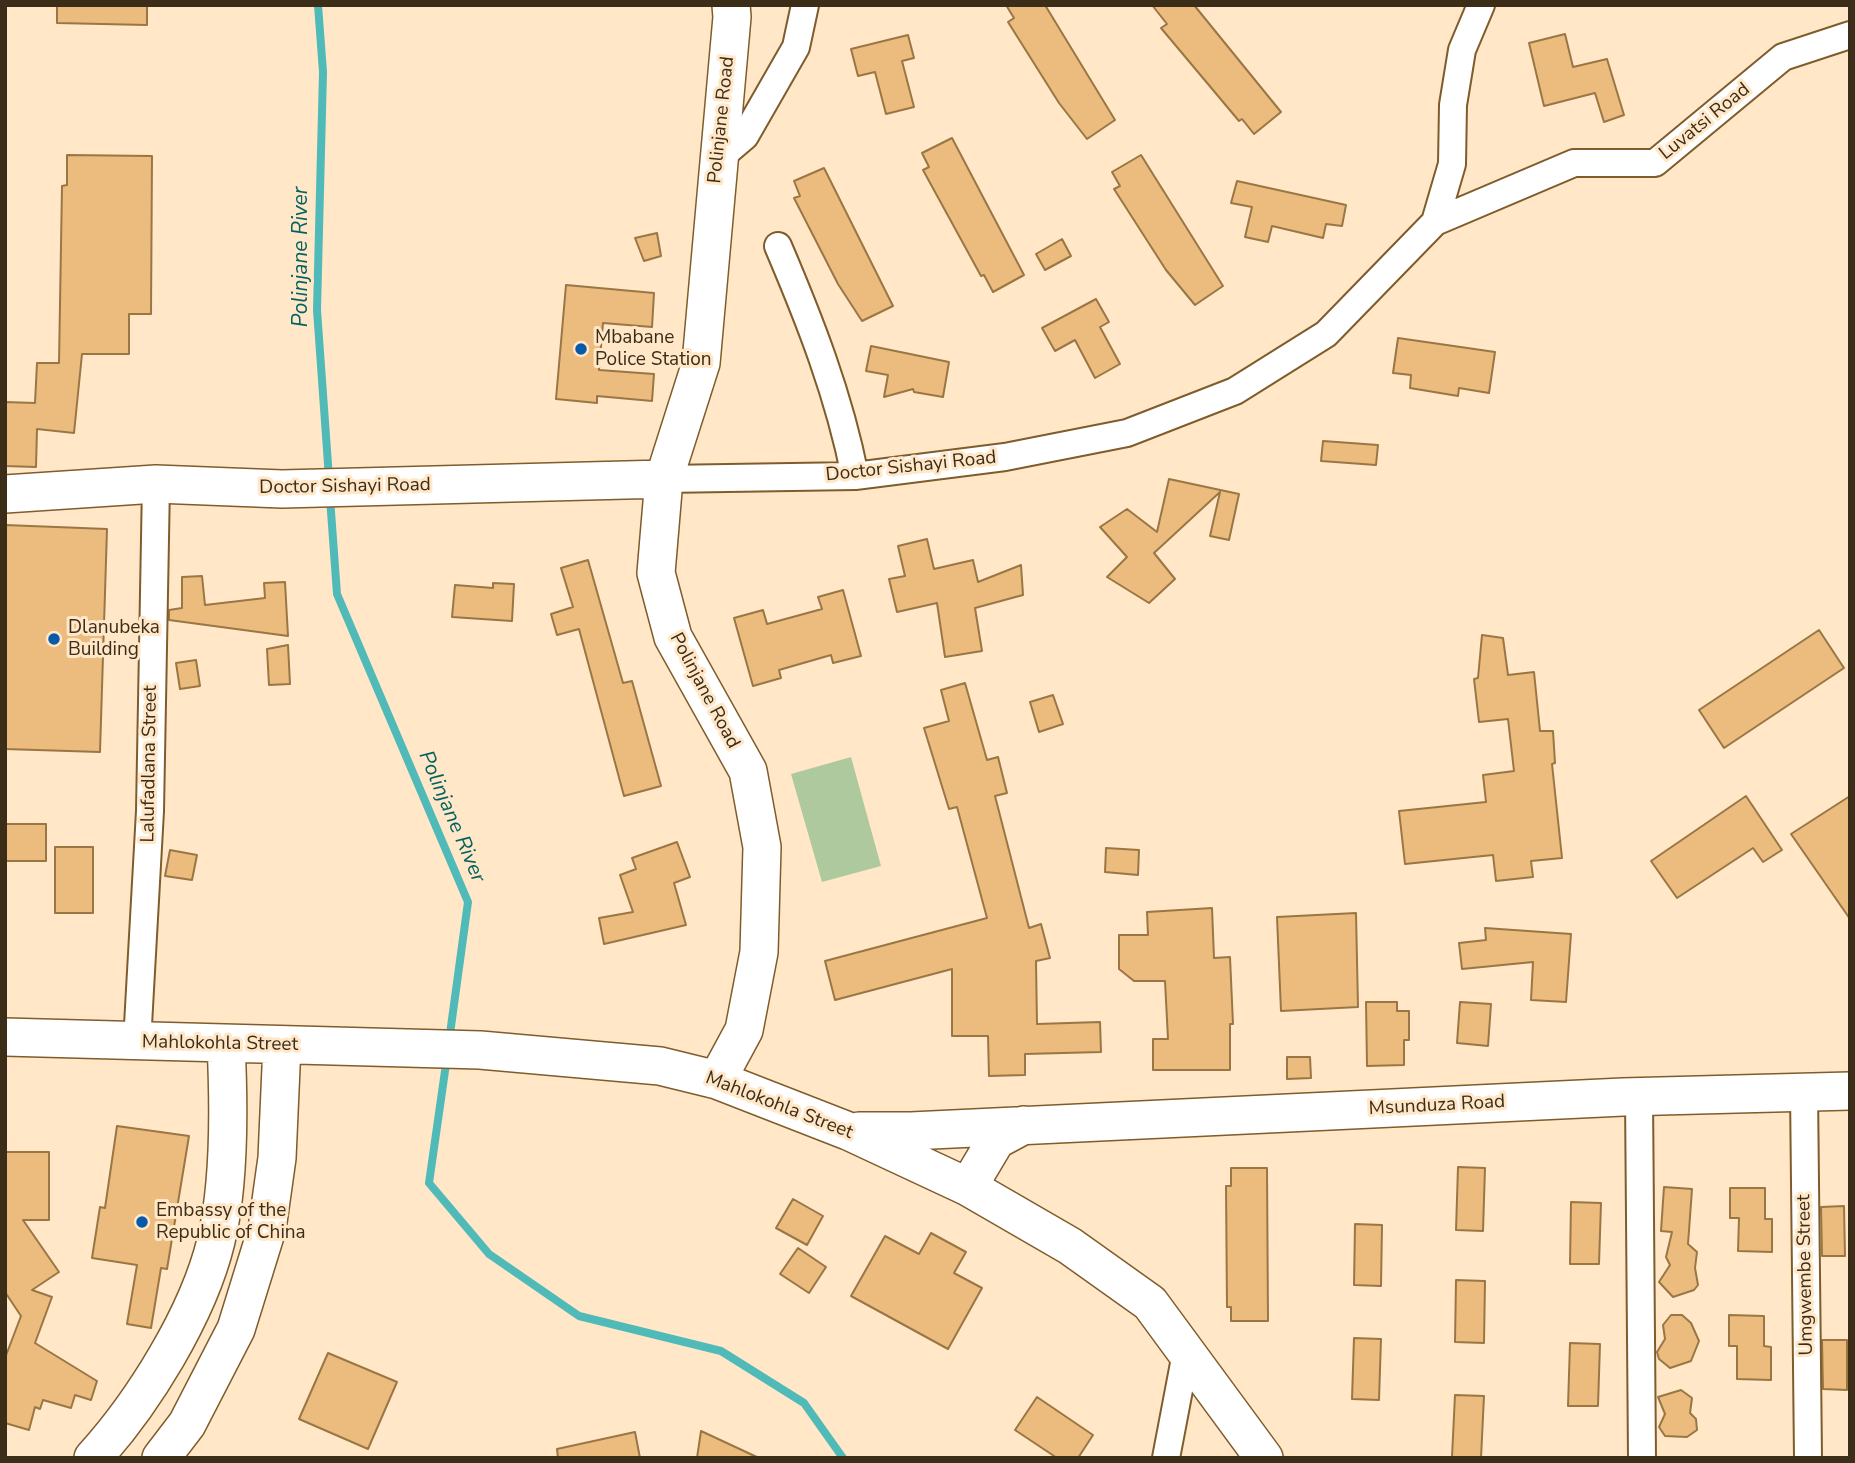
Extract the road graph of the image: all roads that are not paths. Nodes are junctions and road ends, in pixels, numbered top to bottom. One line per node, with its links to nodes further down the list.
1 (730, 5): 5 (street, Polinjane Road)
2 (806, 5): 5 (street)
3 (1481, 5): 6 (street, Doctor Sishayi Road)
4 (1850, 35): 6 (street, Luvatsi Road)
5 (718, 159): 9 (street, Polinjane Road)
6 (1435, 222): 8 (street, Doctor Sishayi Road)
7 (778, 246): 8 (street)
8 (855, 476): 9 (street, Doctor Sishayi Road)
9 (664, 479): 10 (street, Doctor Sishayi Road); 16 (street, Polinjane Road)
10 (156, 484): 11 (street, Doctor Sishayi Road); 13 (street, Lalufadlana Street)
11 (5, 494)
12 (5, 1037): 13 (street, Mahlokohla Street)
13 (137, 1043): 14 (street, Mahlokohla Street)
14 (226, 1044): 15 (street, Mahlokohla Street); 24 (street)
15 (282, 1045): 16 (street, Mahlokohla Street); 25 (street)
16 (717, 1080): 21 (street, Mahlokohla Street)
17 (1804, 1091): 18 (street, Msunduza Road); 19 (street, Msunduza Road); 29 (street, Umgwembe Street)
18 (1850, 1091)
19 (1639, 1097): 20 (street, Msunduza Road); 28 (street)
20 (1024, 1125): 21 (street, Msunduza Road); 22 (street, Msunduza Road)
21 (848, 1131): 22 (street, Mahlokohla Street)
22 (968, 1187): 23 (street, Mahlokohla Street)
23 (1186, 1353): 26 (street); 27 (street, Mahlokohla Street)
24 (93, 1458)
25 (161, 1458)
26 (1166, 1458)
27 (1264, 1458)
28 (1642, 1458)
29 (1808, 1458)

